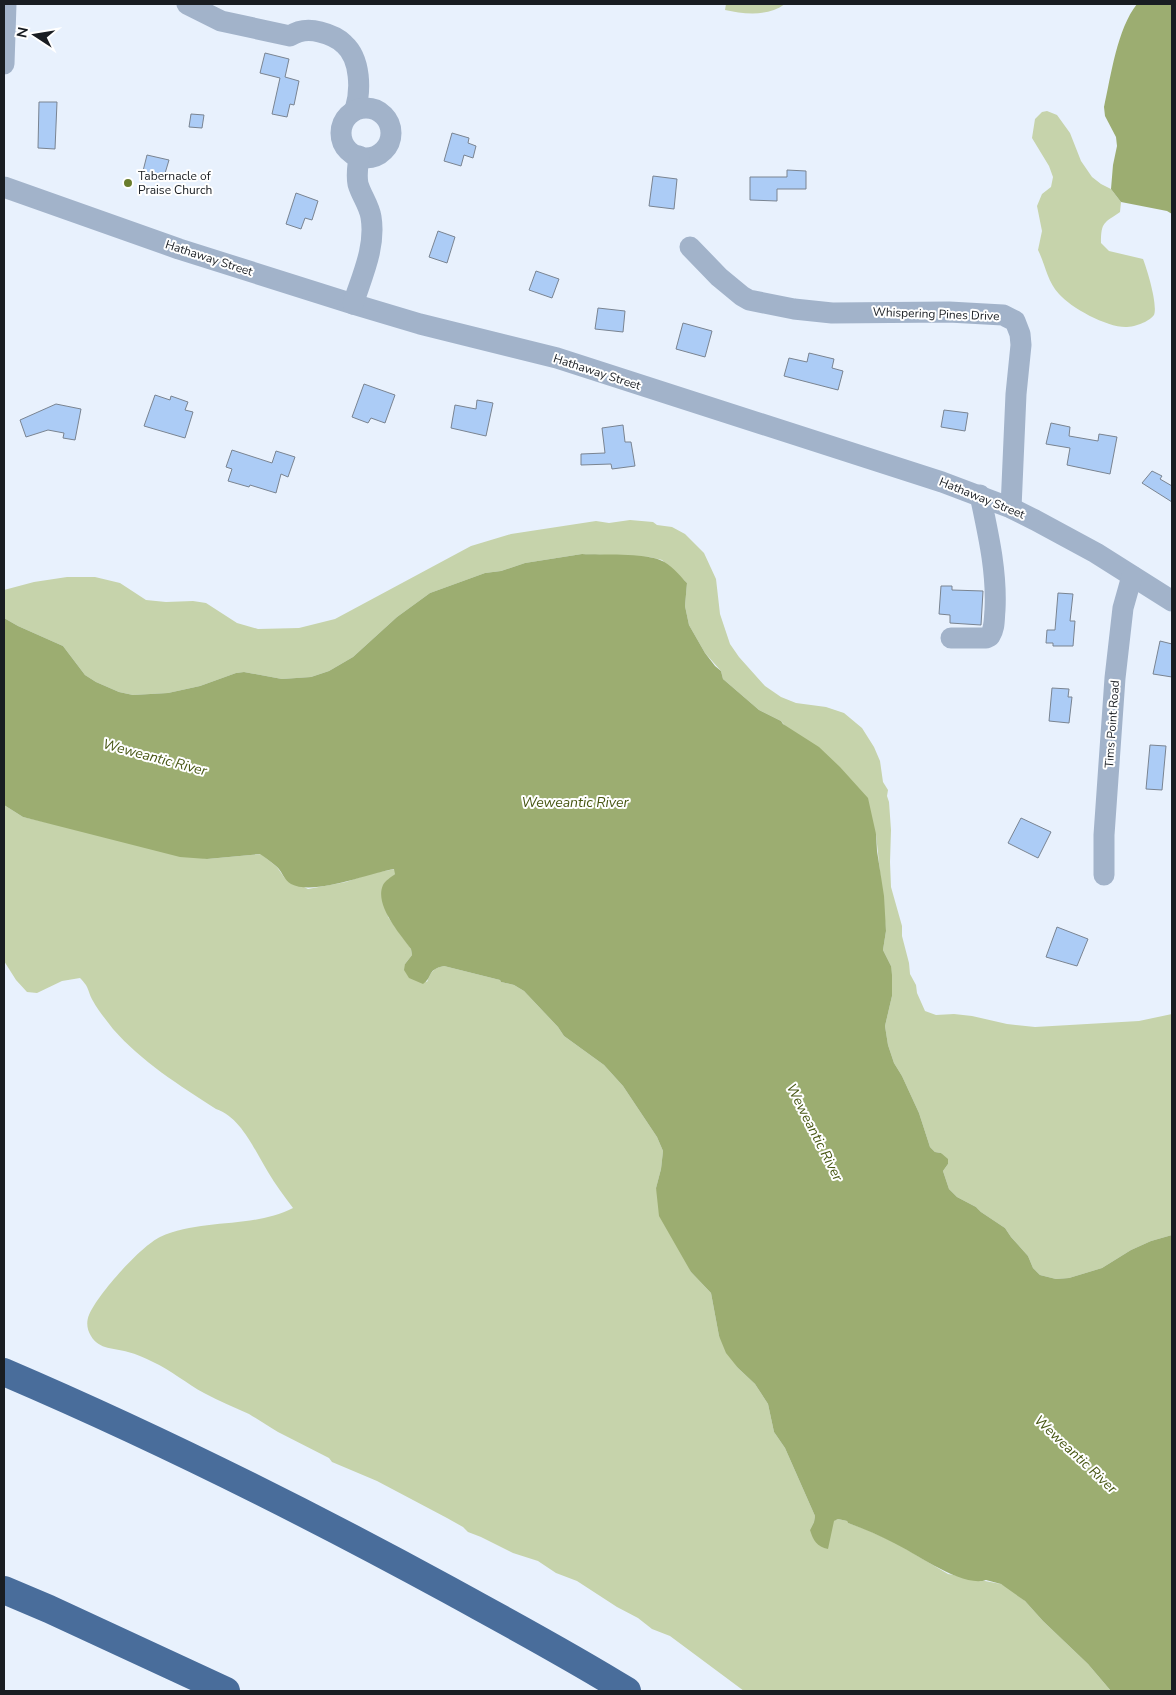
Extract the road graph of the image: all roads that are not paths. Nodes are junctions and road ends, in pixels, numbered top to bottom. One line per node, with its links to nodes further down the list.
1 (6, 4): 3 (street)
2 (188, 4): 4 (street)
3 (4, 64)
4 (355, 110): 5 (street); 5 (street)
5 (359, 156): 8 (street)
6 (4, 187): 8 (street, Hathaway Street)
7 (690, 247): 10 (street, Whispering Pines Drive)
8 (353, 304): 9 (street, Hathaway Street)
9 (980, 495): 10 (street, Hathaway Street); 13 (street)
10 (1011, 508): 11 (street, Hathaway Street)
11 (1132, 576): 12 (street, Hathaway Street); 14 (street, Tims Point Road)
12 (1172, 601)
13 (951, 638)
14 (1104, 875)
15 (4, 1372): 18 (highway)
16 (4, 1590): 17 (highway)
17 (226, 1691)
18 (627, 1691)

